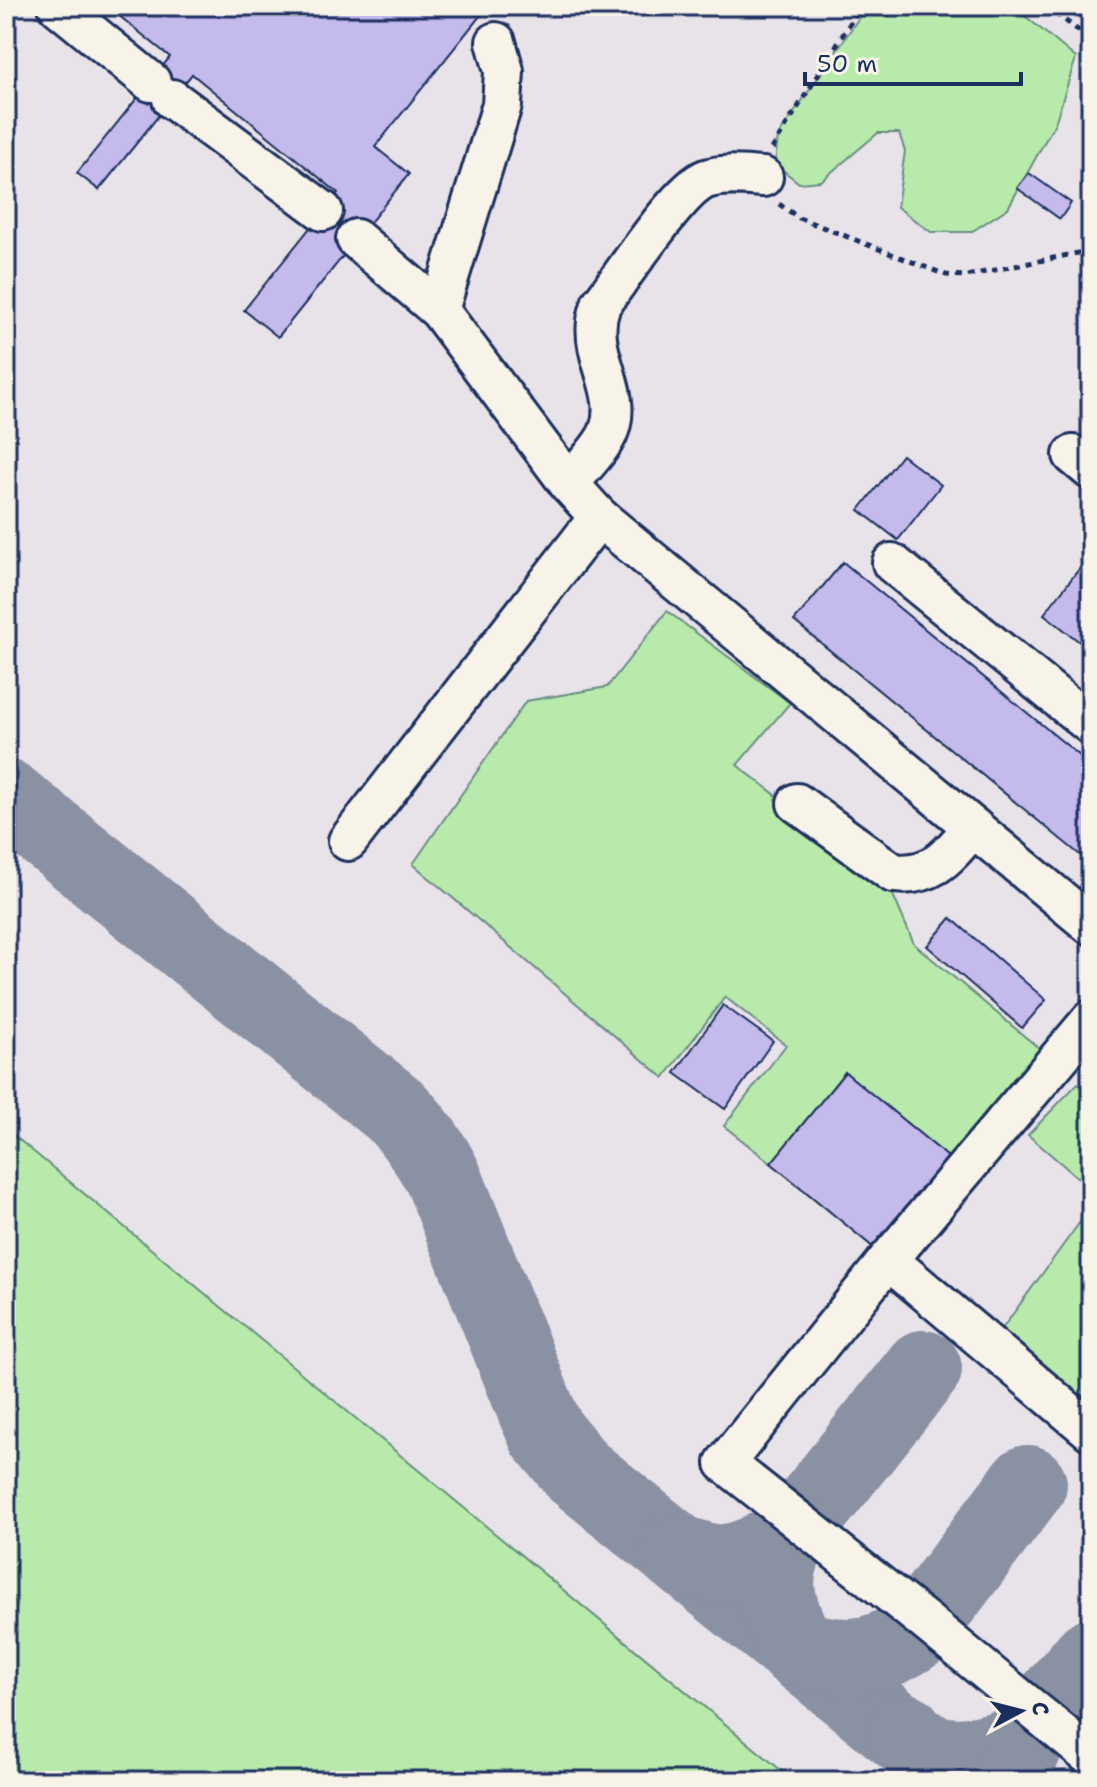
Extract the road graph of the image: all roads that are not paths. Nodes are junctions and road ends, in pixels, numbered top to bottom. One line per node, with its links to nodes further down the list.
1 (58, 6): 4 (lane)
2 (496, 42): 6 (lane)
3 (763, 177): 7 (lane)
4 (323, 211)
5 (356, 239): 6 (lane)
6 (439, 310): 7 (lane)
7 (569, 484): 8 (lane)
8 (599, 517): 12 (lane); 13 (lane)
9 (892, 563): 10 (lane)
10 (1091, 725)
11 (797, 803): 12 (lane)
12 (973, 827): 14 (lane)
13 (348, 841)
14 (1091, 925)
15 (1091, 1020): 16 (lane)
16 (888, 1260): 17 (lane); 18 (lane)
17 (1091, 1431)
18 (1091, 1757)

